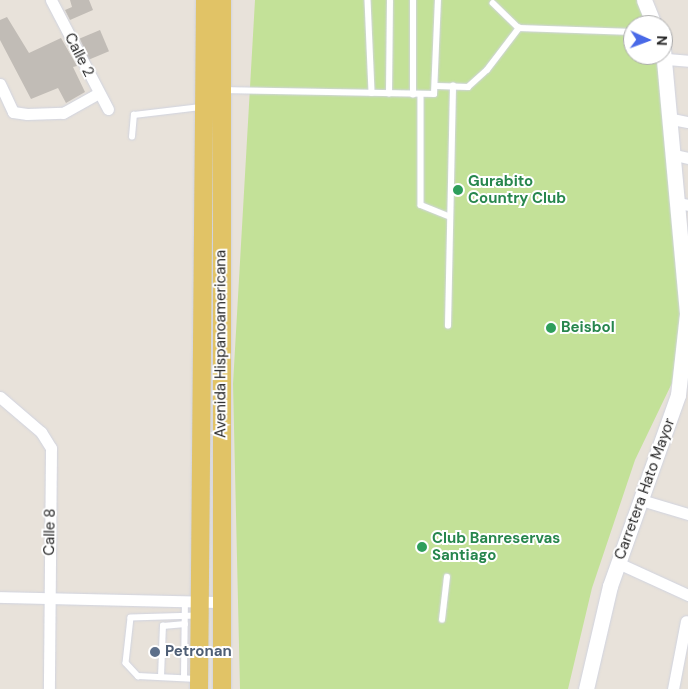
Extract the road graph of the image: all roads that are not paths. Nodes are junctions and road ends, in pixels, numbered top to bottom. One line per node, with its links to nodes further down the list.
1 (51, 0): 19 (street, Calle 2)
2 (205, 0): 22 (main road, Avenida Hispanoamericana)
3 (222, 0): 22 (main road, Avenida Hispanoamericana)
4 (368, 0): 20 (lane)
5 (390, 0): 21 (lane)
6 (413, 0): 23 (lane)
7 (438, 0): 17 (lane)
8 (644, 0): 10 (street)
9 (493, 3): 11 (lane)
10 (650, 15)
11 (519, 28): 12 (lane); 18 (lane)
12 (623, 32)
13 (673, 56): 14 (street)
14 (688, 61)
15 (666, 65): 26 (street, Carretera Hato Mayor)
16 (0, 84): 19 (street)
17 (436, 86): 18 (lane); 24 (lane)
18 (453, 86): 31 (lane)
19 (99, 93): 25 (street, Calle 2)
20 (372, 93): 21 (lane); 22 (lane)
21 (389, 94): 23 (lane)
22 (209, 95): 28 (lane); 44 (main road, Avenida Hispanoamericana); 45 (main road, Avenida Hispanoamericana)
23 (413, 95): 24 (lane)
24 (420, 95): 31 (lane)
25 (108, 109)
26 (672, 119): 27 (street); 29 (street, Carretera Hato Mayor)
27 (688, 122)
28 (132, 137)
29 (681, 157): 30 (street, Carretera Hato Mayor)
30 (683, 204): 32 (street, Carretera Hato Mayor)
31 (450, 217): 34 (lane)
32 (687, 295): 33 (street, Carretera Hato Mayor)
33 (688, 313): 35 (street, Carretera Hato Mayor)
34 (448, 326)
35 (684, 376): 37 (street, Carretera Hato Mayor)
36 (0, 397): 43 (street, Calle 8)
37 (641, 500): 38 (street); 39 (street, Carretera Hato Mayor)
38 (688, 514)
39 (618, 563): 41 (street); 53 (street, Carretera Hato Mayor)
40 (447, 577): 46 (lane)
41 (688, 595)
42 (0, 597): 43 (street)
43 (50, 598): 45 (street); 51 (street, Calle 8)
44 (222, 602): 45 (street); 52 (main road, Avenida Hispanoamericana)
45 (191, 612): 49 (lane); 49 (lane); 50 (main road, Avenida Hispanoamericana)
46 (442, 620)
47 (686, 621): 48 (street)
48 (685, 641): 54 (street)
49 (161, 677): 50 (lane)
50 (194, 682)
51 (49, 689)
52 (222, 689)
53 (586, 689)
54 (673, 689)

